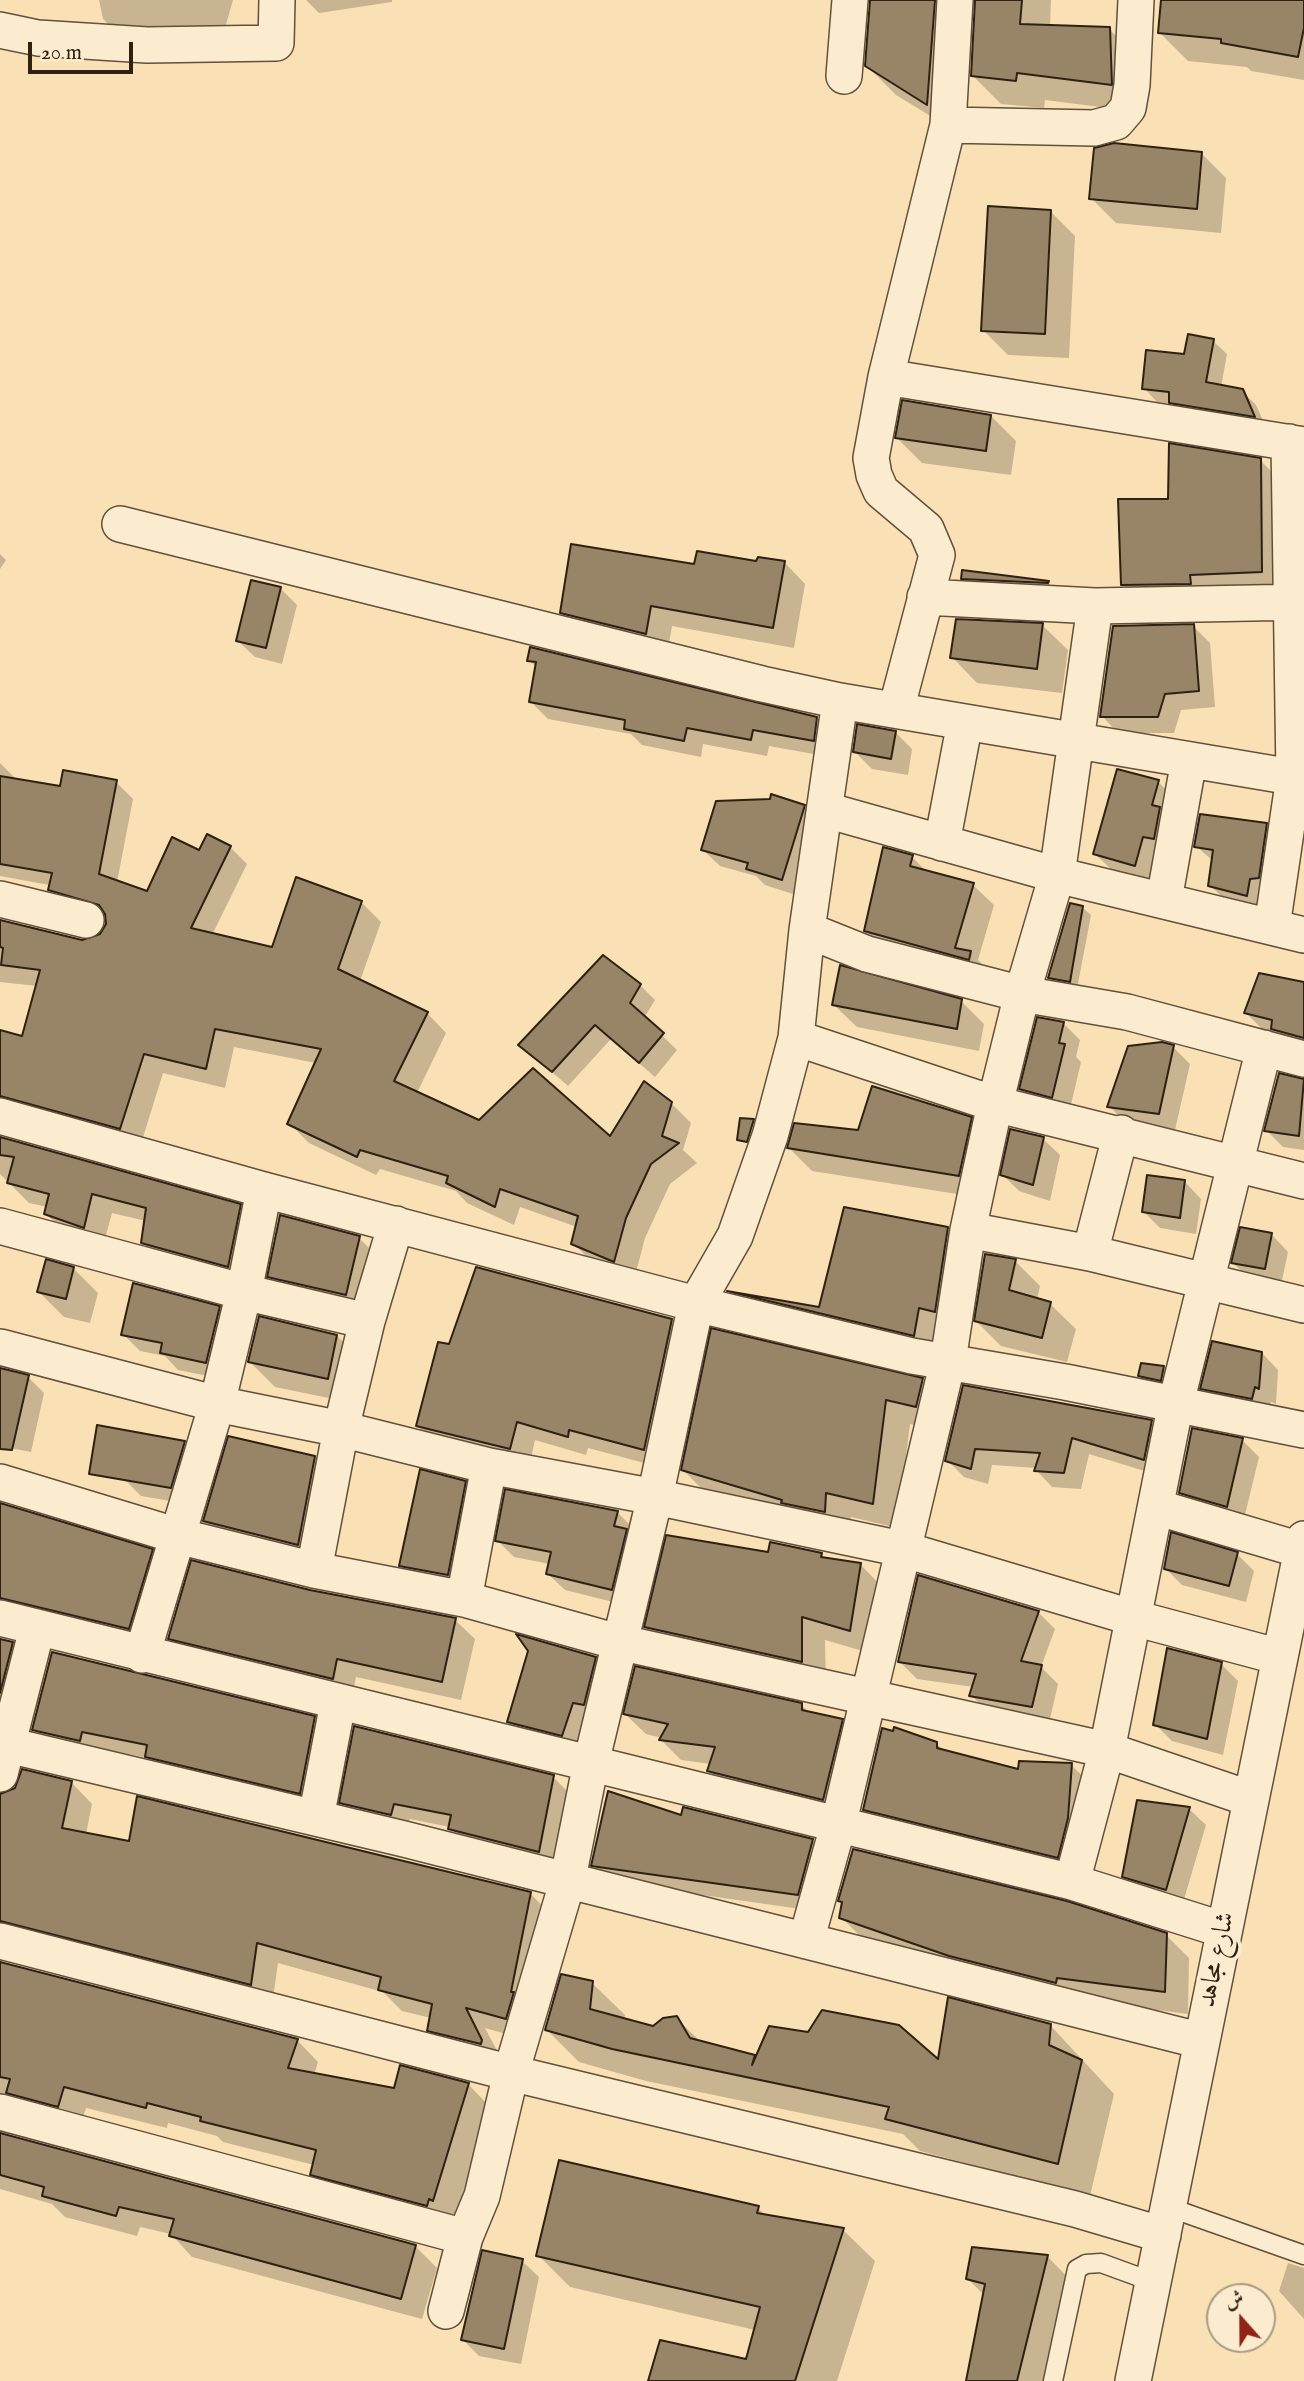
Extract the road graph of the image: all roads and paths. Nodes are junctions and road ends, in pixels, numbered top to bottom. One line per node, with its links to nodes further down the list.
1 (277, 0): 5 (street)
2 (850, 0): 6 (street)
3 (955, 0): 7 (street)
4 (1136, 0): 7 (street)
5 (0, 30)
6 (844, 76)
7 (948, 125): 8 (street)
8 (886, 377): 9 (street); 11 (street)
9 (1296, 444): 12 (street)
10 (120, 524): 14 (street)
11 (925, 597): 13 (street); 15 (street)
12 (1297, 602): 13 (street); 19 (street)
13 (1095, 606): 17 (street)
14 (840, 701): 15 (street); 20 (street)
15 (896, 710): 16 (street)
16 (965, 722): 17 (street); 21 (street)
17 (1076, 741): 18 (street); 22 (street)
18 (1189, 760): 19 (street); 24 (street)
19 (1299, 778): 27 (street)
20 (826, 810): 21 (street); 26 (street)
21 (942, 843): 22 (street)
22 (1056, 875): 24 (street); 28 (street)
23 (0, 899): 25 (street)
24 (1164, 900): 27 (street)
25 (86, 920)
26 (807, 930): 28 (street); 29 (street)
27 (1288, 931)
28 (1021, 994): 30 (street); 32 (street)
29 (796, 1038): 32 (street); 44 (street)
30 (1264, 1048): 31 (street); 35 (street)
31 (1304, 1059)
32 (995, 1104): 34 (street); 40 (street)
33 (0, 1116): 37 (street)
34 (1121, 1133): 35 (street); 41 (street)
35 (1237, 1165): 36 (street); 42 (street)
36 (1304, 1181)
37 (264, 1190): 38 (street); 43 (street)
38 (396, 1224): 44 (street); 46 (street)
39 (0, 1226): 43 (street)
40 (968, 1230): 41 (street); 48 (street)
41 (1090, 1253): 42 (street)
42 (1205, 1280): 45 (street); 49 (street)
43 (244, 1292): 46 (street); 50 (street)
44 (696, 1304): 48 (street); 55 (street)
45 (1304, 1305)
46 (367, 1321): 51 (street)
47 (0, 1347): 50 (street)
48 (948, 1361): 49 (street); 59 (street)
49 (1176, 1403): 52 (street); 56 (street)
50 (217, 1404): 51 (street); 57 (street)
51 (341, 1429): 53 (street); 60 (street)
52 (1304, 1430)
53 (489, 1466): 55 (street); 61 (street)
54 (0, 1482): 57 (street)
55 (655, 1497): 59 (street); 65 (street)
56 (1156, 1507): 58 (street); 63 (street)
57 (178, 1536): 60 (street); 66 (street)
58 (1303, 1547): 67 (street, شارع مجاهد)
59 (902, 1549): 63 (street); 68 (street)
60 (314, 1570): 61 (street)
61 (464, 1600): 65 (street)
62 (0, 1618): 64 (street)
63 (1134, 1618): 67 (street); 70 (street)
64 (37, 1629): 66 (street); 71 (street)
65 (618, 1642): 68 (street); 72 (street)
66 (142, 1655): 69 (street)
67 (1280, 1657): 73 (street, شارع مجاهد)
68 (867, 1695): 70 (street); 75 (street)
69 (338, 1703): 72 (street); 74 (street)
70 (1107, 1750): 73 (street); 76 (street)
71 (4, 1760): 74 (street)
72 (591, 1763): 75 (street); 77 (street)
73 (1251, 1799): 78 (street, شارع مجاهد)
74 (316, 1818): 77 (street)
75 (838, 1826): 76 (street); 80 (street)
76 (1072, 1882): 78 (street)
77 (567, 1883): 80 (street); 82 (street)
78 (1224, 1930): 81 (street, شارع مجاهد)
79 (0, 1941): 82 (street)
80 (806, 1941): 81 (street)
81 (1202, 2042): 84 (street, شارع مجاهد)
82 (511, 2073): 84 (street); 85 (street)
83 (0, 2112): 85 (street)
84 (1165, 2221): 86 (lane); 87 (street, شارع مجاهد)
85 (465, 2237): 88 (street)
86 (1304, 2255)
87 (1153, 2282): 89 (lane); 90 (street, شارع مجاهد)
88 (446, 2311)
89 (1053, 2381)
90 (1133, 2381)

